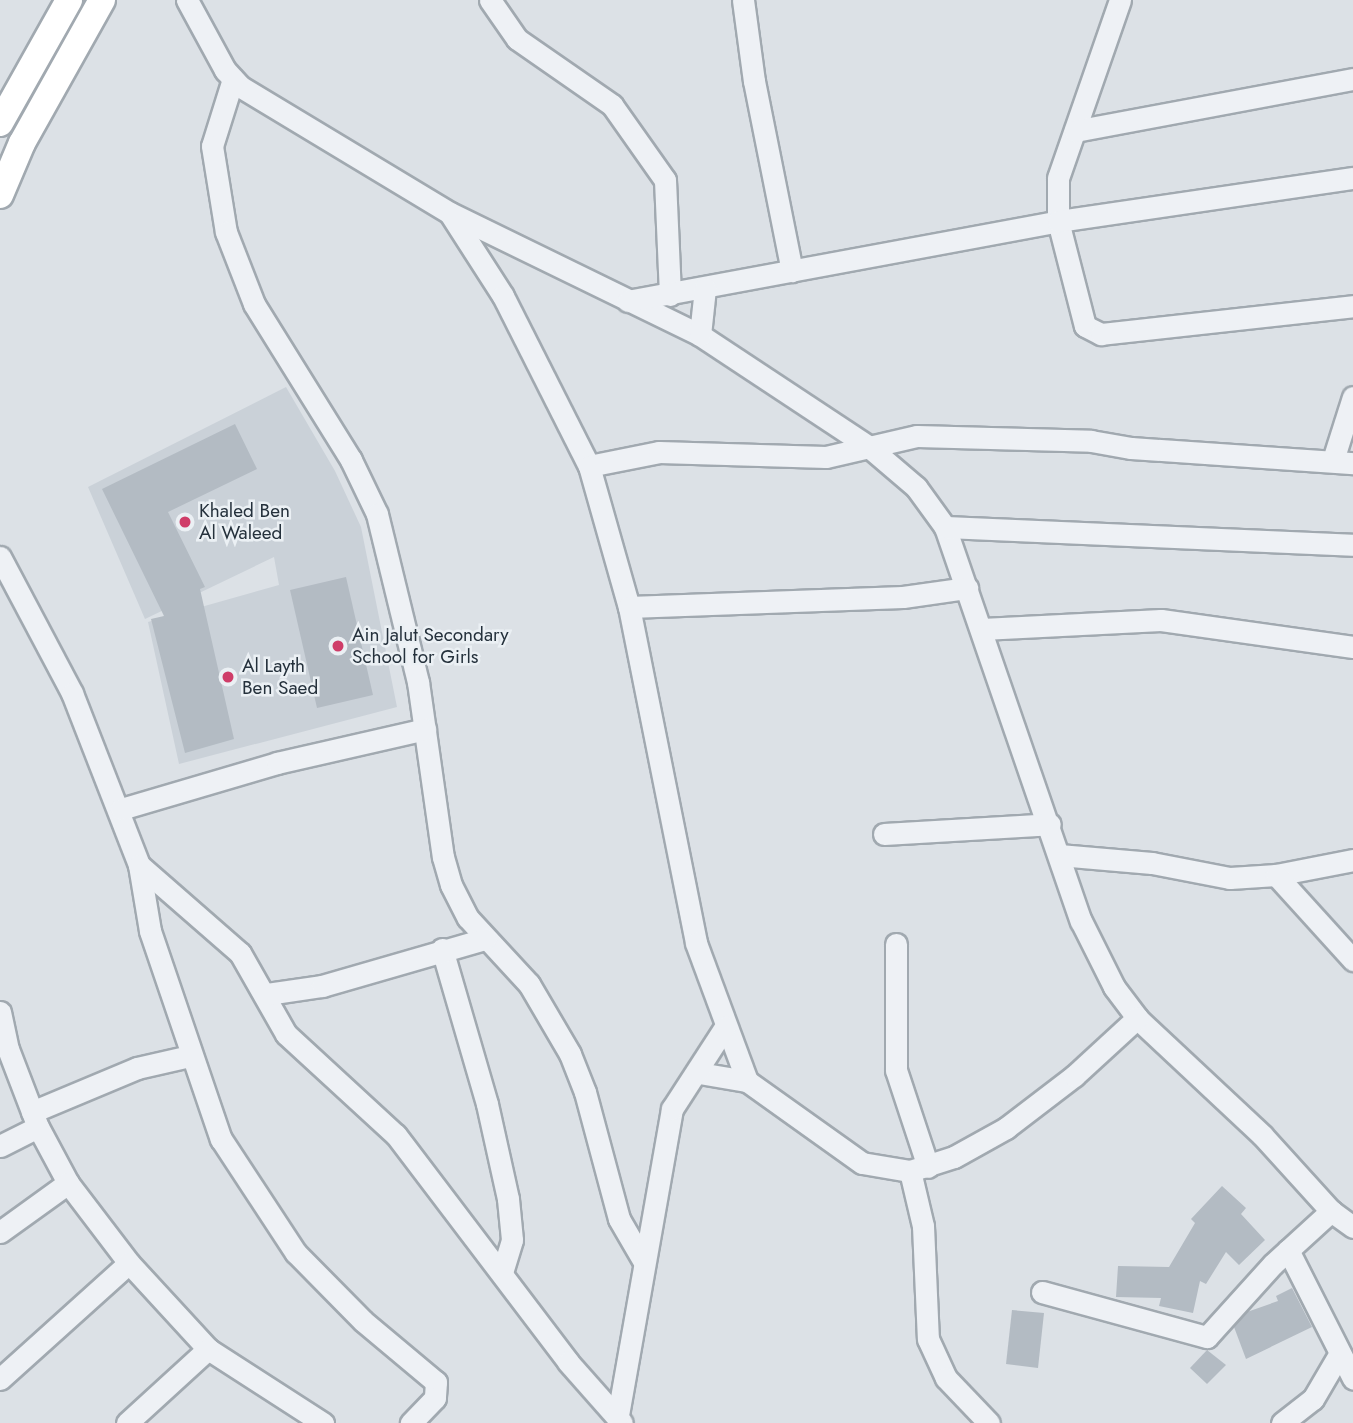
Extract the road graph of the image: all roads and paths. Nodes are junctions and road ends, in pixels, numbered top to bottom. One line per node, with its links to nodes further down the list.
1 (69, 0): 9 (main road)
2 (187, 0): 7 (street)
3 (490, 0): 17 (street)
4 (743, 0): 15 (street)
5 (1120, 0): 10 (street)
6 (103, 2): 12 (main road)
7 (233, 79): 13 (street); 32 (street)
8 (1353, 79): 10 (street)
9 (0, 124)
10 (1075, 131): 14 (street)
11 (1353, 178): 14 (street)
12 (0, 195)
13 (450, 213): 18 (street); 24 (street)
14 (1058, 221): 15 (street); 19 (street)
15 (792, 271): 16 (street)
16 (705, 288): 17 (street); 20 (street)
17 (670, 295): 18 (street)
18 (628, 301): 20 (street)
19 (1353, 306)
20 (700, 335): 22 (street)
21 (1353, 397): 23 (street)
22 (869, 447): 23 (street); 24 (street); 25 (street)
23 (1343, 462)
24 (589, 466): 29 (street)
25 (945, 527): 26 (street); 28 (street)
26 (1353, 545)
27 (0, 557): 33 (street)
28 (967, 588): 29 (street); 30 (street)
29 (629, 607): 47 (street)
30 (982, 629): 31 (street); 34 (street)
31 (1353, 647)
32 (425, 729): 33 (street); 40 (street)
33 (121, 809): 38 (street)
34 (1050, 824): 35 (street); 36 (street)
35 (884, 834)
36 (1059, 856): 39 (street); 46 (street)
37 (1353, 860): 39 (street)
38 (139, 865): 44 (street); 49 (street)
39 (1276, 875): 43 (street)
40 (485, 939): 42 (street); 60 (street)
41 (897, 944): 54 (street)
42 (442, 949): 44 (street); 62 (street)
43 (1353, 960)
44 (267, 994): 62 (street)
45 (0, 1012): 48 (street)
46 (1137, 1018): 54 (street); 56 (street)
47 (725, 1027): 50 (street); 51 (street)
48 (4, 1051): 52 (street)
49 (190, 1056): 52 (street); 71 (street)
50 (699, 1073): 51 (street); 60 (street)
51 (747, 1081): 54 (street)
52 (35, 1119): 53 (street); 55 (street)
53 (0, 1146)
54 (919, 1169): 72 (street)
55 (68, 1183): 58 (street); 61 (street)
56 (1331, 1211): 57 (street); 59 (street)
57 (1353, 1227)
58 (0, 1232)
59 (1288, 1250): 63 (street); 65 (street)
60 (645, 1262): 68 (street)
61 (129, 1263): 64 (street); 67 (street)
62 (502, 1273): 68 (street)
63 (1042, 1292)
64 (208, 1349): 69 (street); 70 (street)
65 (1340, 1353): 66 (street); 73 (street)
66 (1353, 1378)
67 (0, 1379)
68 (620, 1419)
69 (127, 1423)
70 (323, 1423)
71 (411, 1423)
72 (989, 1423)
73 (1282, 1423)

